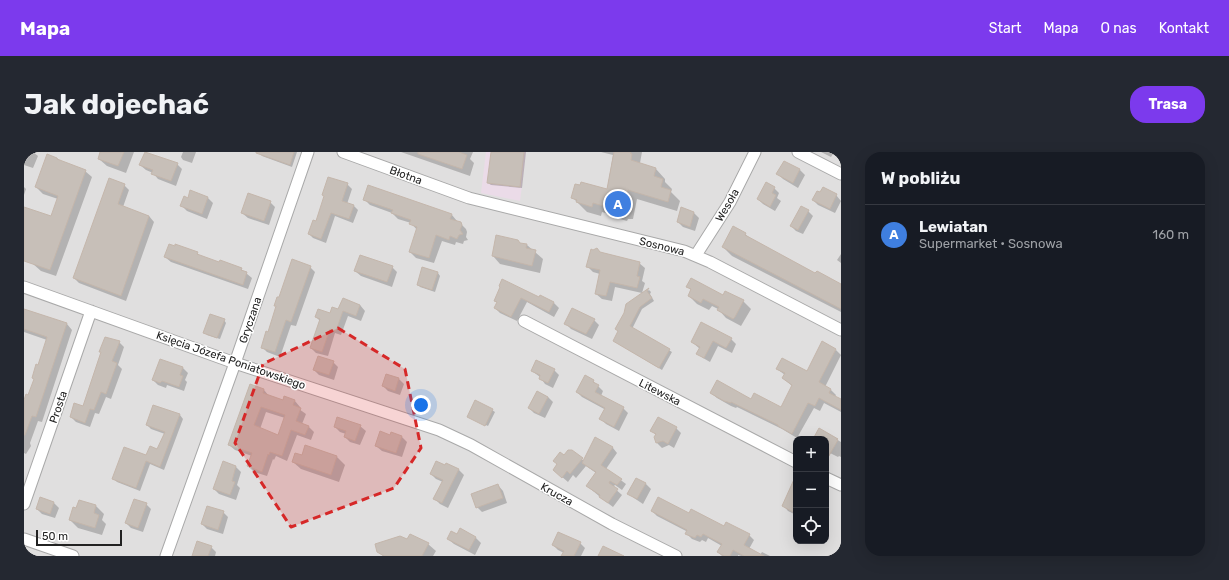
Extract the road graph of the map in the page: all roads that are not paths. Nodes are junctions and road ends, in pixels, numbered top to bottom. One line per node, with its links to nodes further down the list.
1 (308, 152): 12 (street, Gryczana)
2 (343, 152): 6 (street, Błotna)
3 (755, 152): 7 (street, Wesoła)
4 (798, 152): 5 (street)
5 (841, 174)
6 (469, 198): 7 (street, Sosnowa)
7 (696, 255): 11 (street, Sosnowa)
8 (24, 287): 9 (street, Księcia Józefa Poniatowskiego)
9 (92, 311): 12 (street, Księcia Józefa Poniatowskiego); 17 (street, Prosta)
10 (524, 321): 14 (street, Litewska)
11 (841, 330)
12 (235, 363): 13 (street, Księcia Józefa Poniatowskiego); 20 (street, Gryczana)
13 (439, 430): 21 (street, Krucza)
14 (793, 460)
15 (829, 480): 16 (street)
16 (841, 486)
17 (24, 504)
18 (24, 539): 19 (street)
19 (73, 556)
20 (166, 556)
21 (676, 556)

